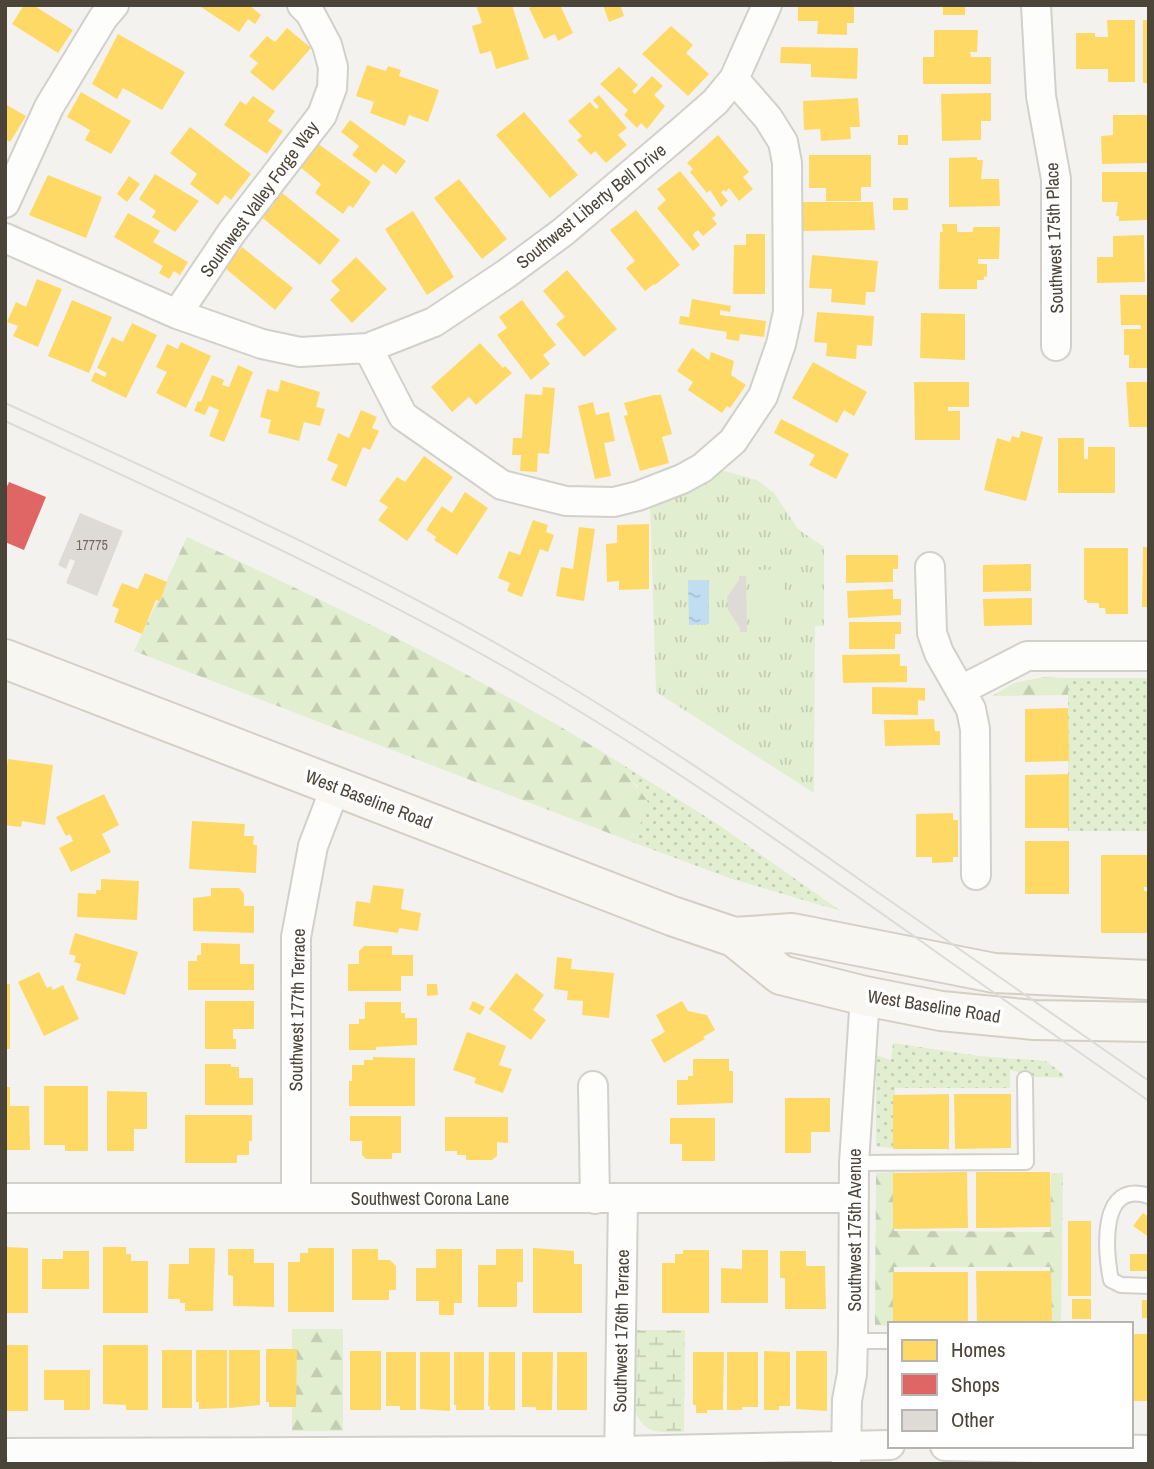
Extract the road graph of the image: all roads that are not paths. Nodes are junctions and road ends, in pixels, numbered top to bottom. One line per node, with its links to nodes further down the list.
1 (114, 5): 6 (street)
2 (302, 5): 8 (street, Southwest Valley Forge Way)
3 (767, 5): 5 (street, Southwest Liberty Bell Drive)
4 (1036, 5): 9 (street, Southwest 175th Place)
5 (734, 79): 10 (street, Southwest Liberty Bell Drive); 10 (street)
6 (5, 203)
7 (5, 238): 8 (street, Southwest Liberty Bell Drive)
8 (177, 314): 10 (street, Southwest Liberty Bell Drive)
9 (1056, 346)
10 (368, 348)
11 (930, 567): 14 (street)
12 (1149, 656): 14 (street)
13 (5, 659): 15 (main road, West Baseline Road)
14 (961, 690): 16 (street)
15 (337, 786): 17 (main road, West Baseline Road); 26 (street, Southwest 177th Terrace)
16 (976, 875)
17 (734, 937): 18 (main road, West Baseline Road); 19 (main road, West Baseline Road)
18 (1149, 980)
19 (865, 996): 20 (main road, West Baseline Road); 23 (street, Southwest 175th Avenue)
20 (1149, 1022)
21 (1025, 1079): 23 (lane)
22 (593, 1086): 28 (street)
23 (854, 1163): 27 (street, Southwest 175th Avenue)
24 (1149, 1196): 30 (lane)
25 (5, 1198): 26 (street, Southwest Corona Lane)
26 (296, 1198): 28 (street, Southwest Corona Lane)
27 (854, 1198): 29 (street, Southwest Corona Lane); 31 (street, Southwest 175th Avenue)
28 (595, 1199): 29 (street, Southwest Corona Lane)
29 (623, 1199): 38 (street, Southwest 176th Terrace)
30 (1149, 1286)
31 (853, 1341): 32 (lane); 37 (street, Southwest 175th Avenue)
32 (888, 1341)
33 (888, 1445): 37 (street)
34 (971, 1448): 39 (street)
35 (1149, 1450): 39 (street)
36 (5, 1454): 40 (street)
37 (846, 1454): 38 (street)
38 (619, 1457): 40 (street)
39 (1086, 1457)
40 (278, 1458)

